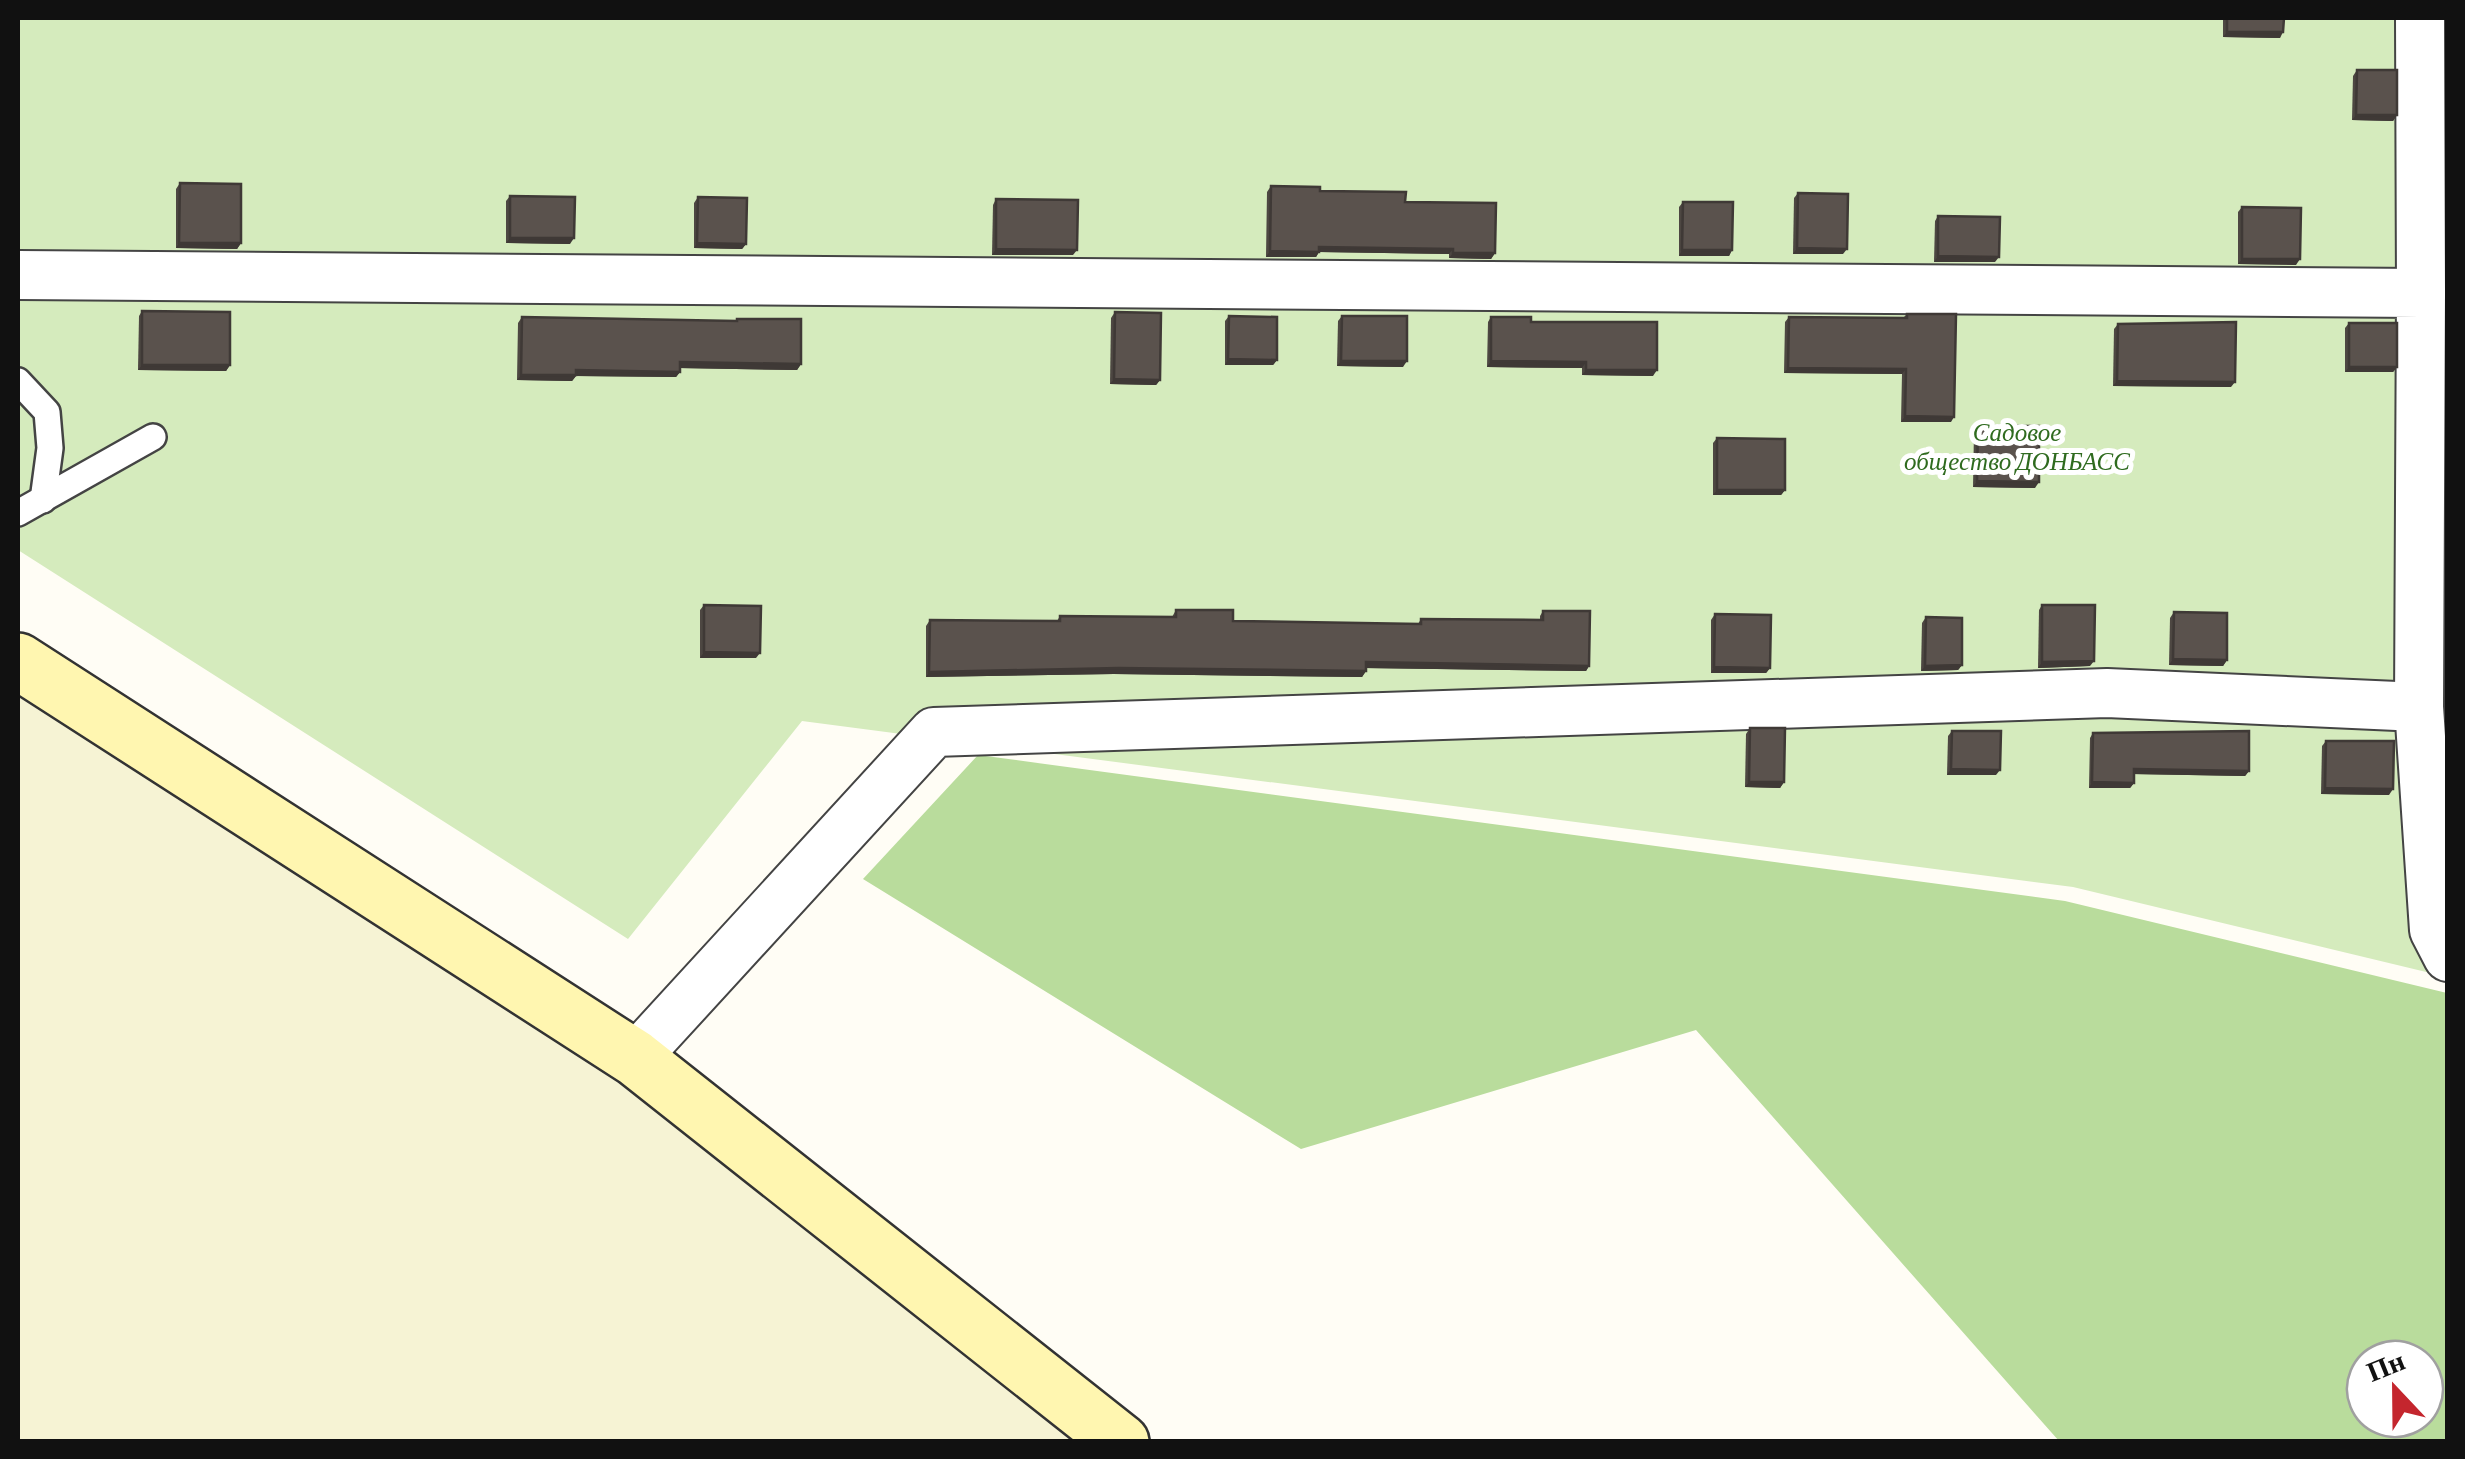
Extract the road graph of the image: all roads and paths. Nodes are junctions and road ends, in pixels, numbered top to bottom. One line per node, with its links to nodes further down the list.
1 (2420, 18): 3 (street)
2 (18, 275): 3 (street)
3 (2420, 293): 5 (street)
4 (18, 380): 7 (lane)
5 (2435, 422): 10 (street)
6 (153, 438): 7 (lane)
7 (43, 500): 8 (lane)
8 (18, 513)
9 (18, 661): 12 (main road)
10 (2420, 707): 11 (street); 12 (street)
11 (2443, 934)
12 (635, 1058): 13 (main road)
13 (1121, 1442)

